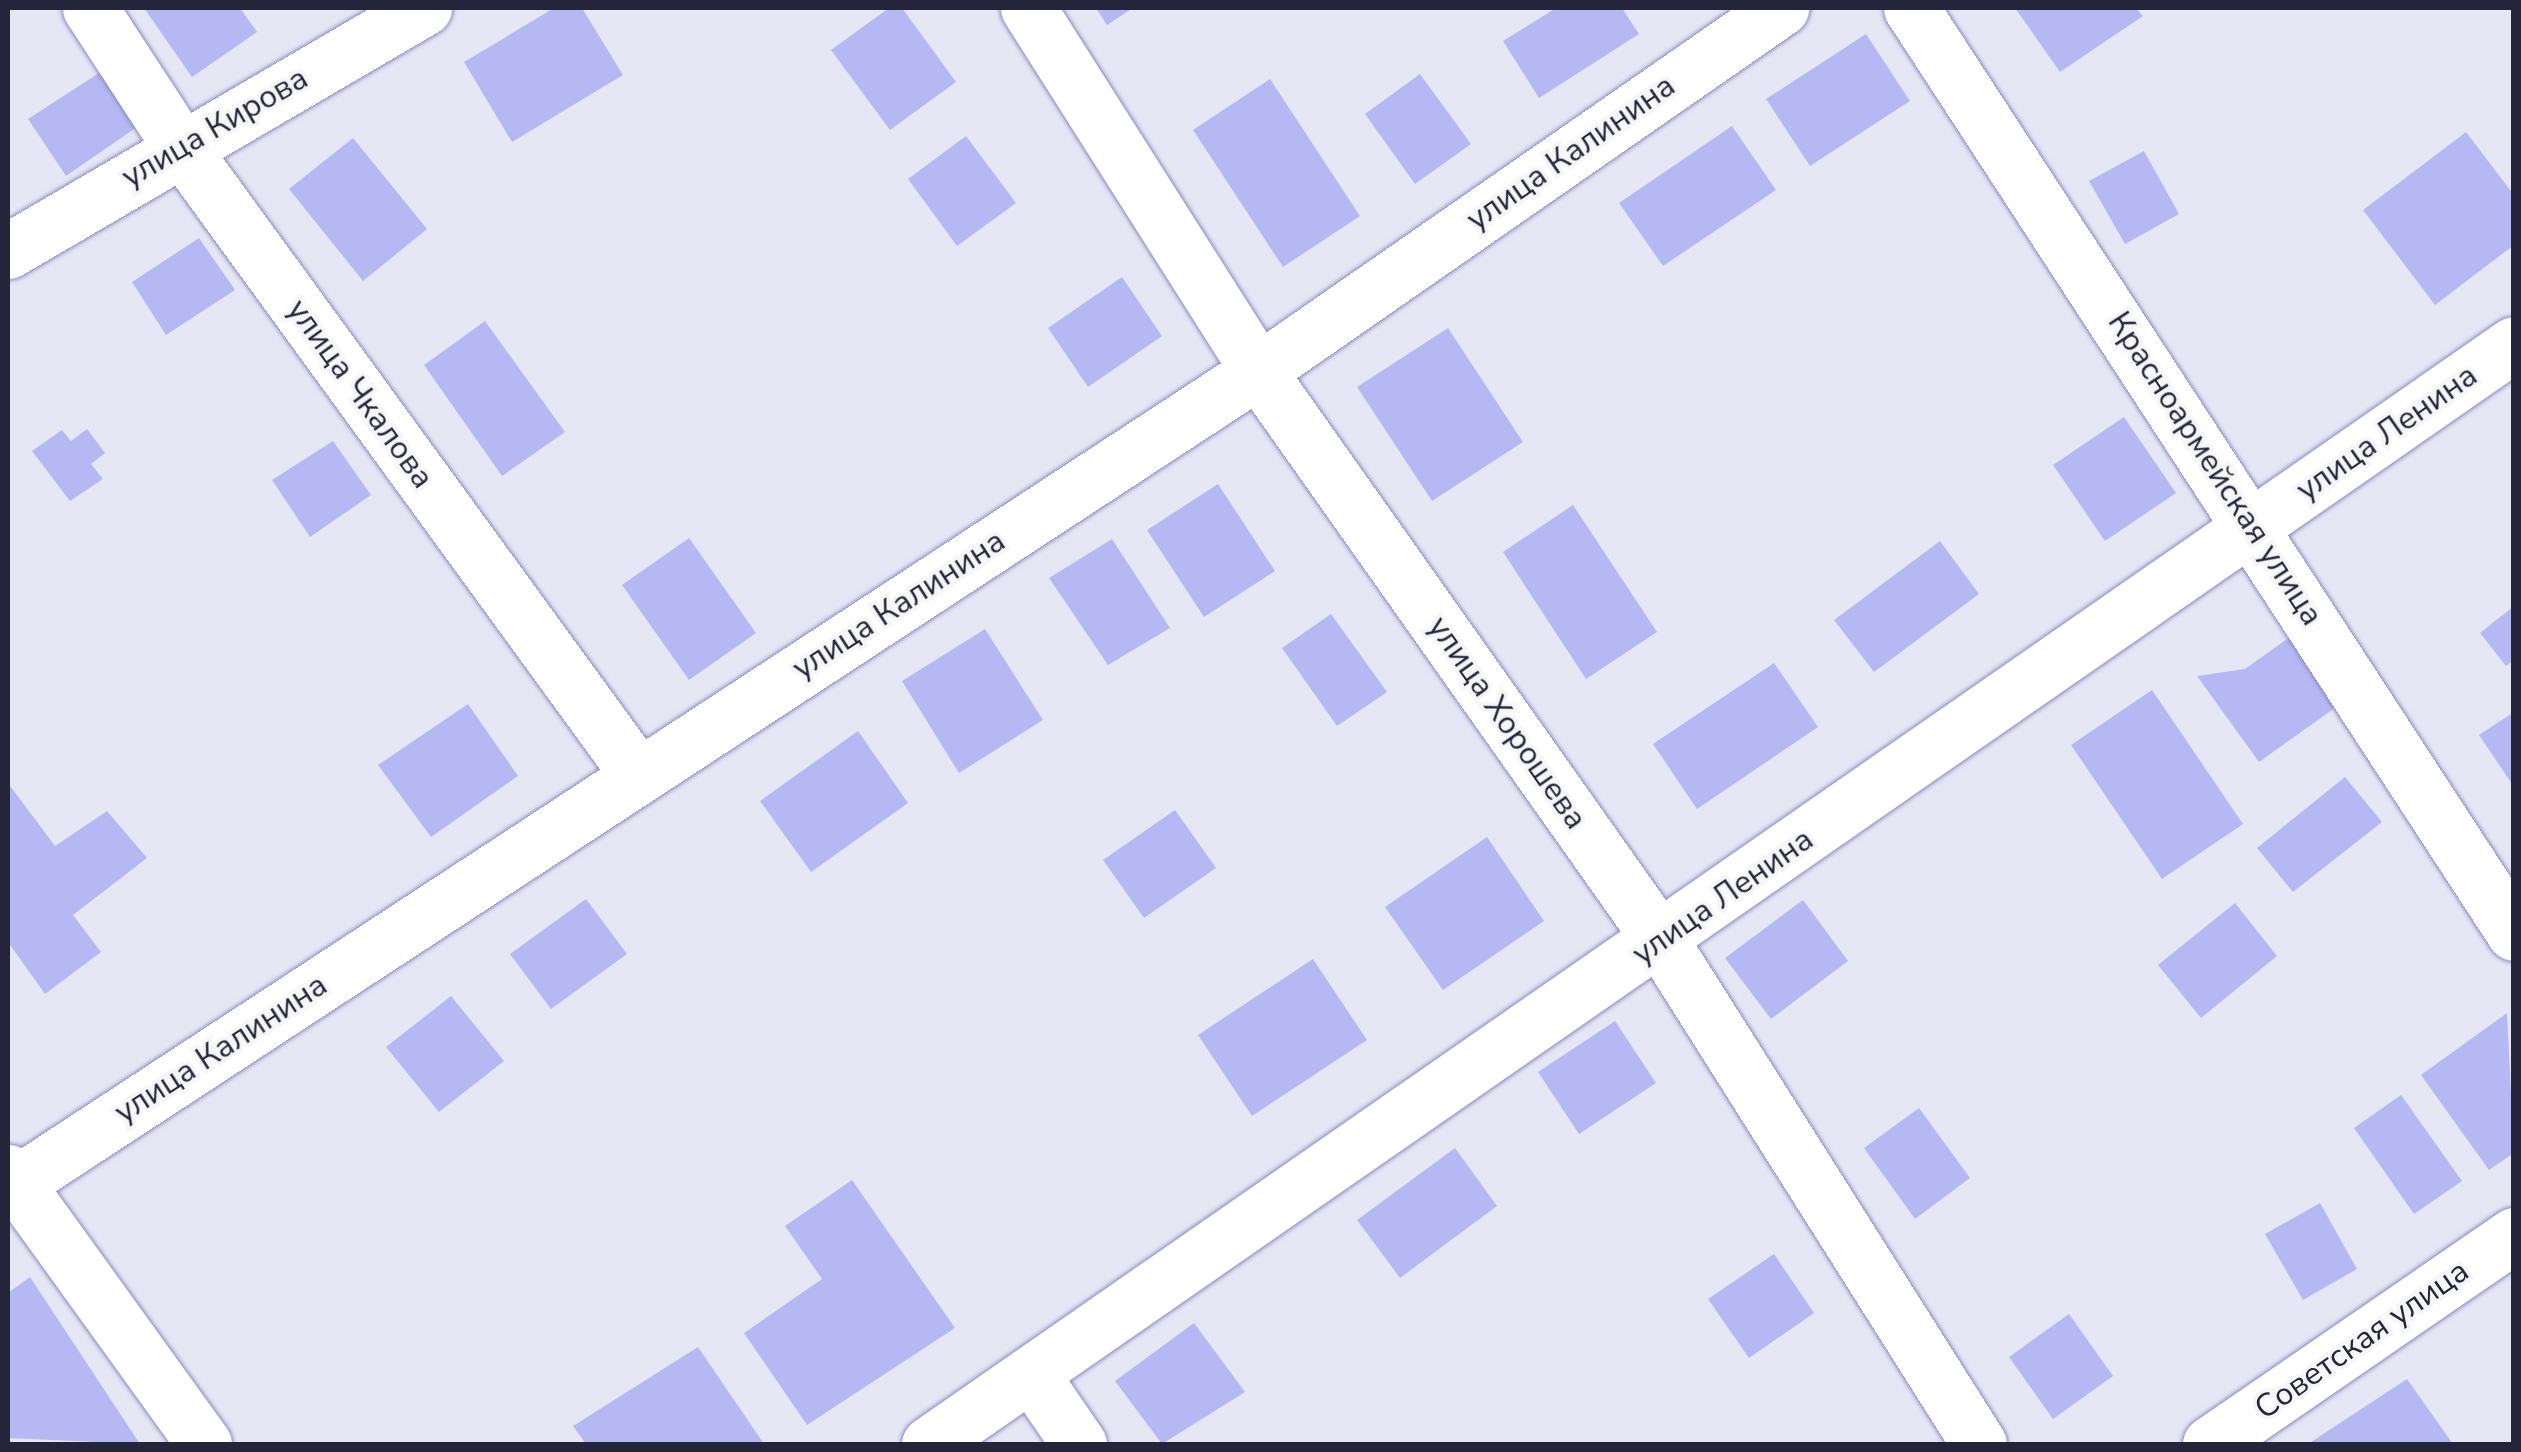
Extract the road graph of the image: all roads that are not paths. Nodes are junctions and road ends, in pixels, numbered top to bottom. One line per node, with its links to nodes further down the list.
1 (90, 8): 6 (street, улица Чкалова)
2 (424, 8): 6 (street, улица Кирова)
3 (1028, 8): 9 (street, улица Хорошева)
4 (1782, 8): 9 (street, улица Калинина)
5 (1912, 8): 10 (street, Красноармейская улица)
6 (180, 146): 7 (street, улица Кирова); 11 (street, улица Чкалова)
7 (8, 251)
8 (2514, 344): 10 (street, улица Ленина)
9 (1258, 370): 11 (street, улица Калинина); 13 (street, улица Хорошева)
10 (2254, 526): 12 (street, Красноармейская улица); 13 (street, улица Ленина)
11 (638, 775): 14 (street, улица Калинина)
12 (2514, 934)
13 (1661, 941): 16 (street, улица Ленина); 20 (street, улица Хорошева)
14 (10, 1182): 17 (street)
15 (2514, 1235): 21 (street, Советская улица)
16 (1030, 1374): 18 (street, улица Ленина); 19 (street)
17 (204, 1444)
18 (929, 1444)
19 (1079, 1444)
20 (1978, 1444)
21 (2210, 1444)

